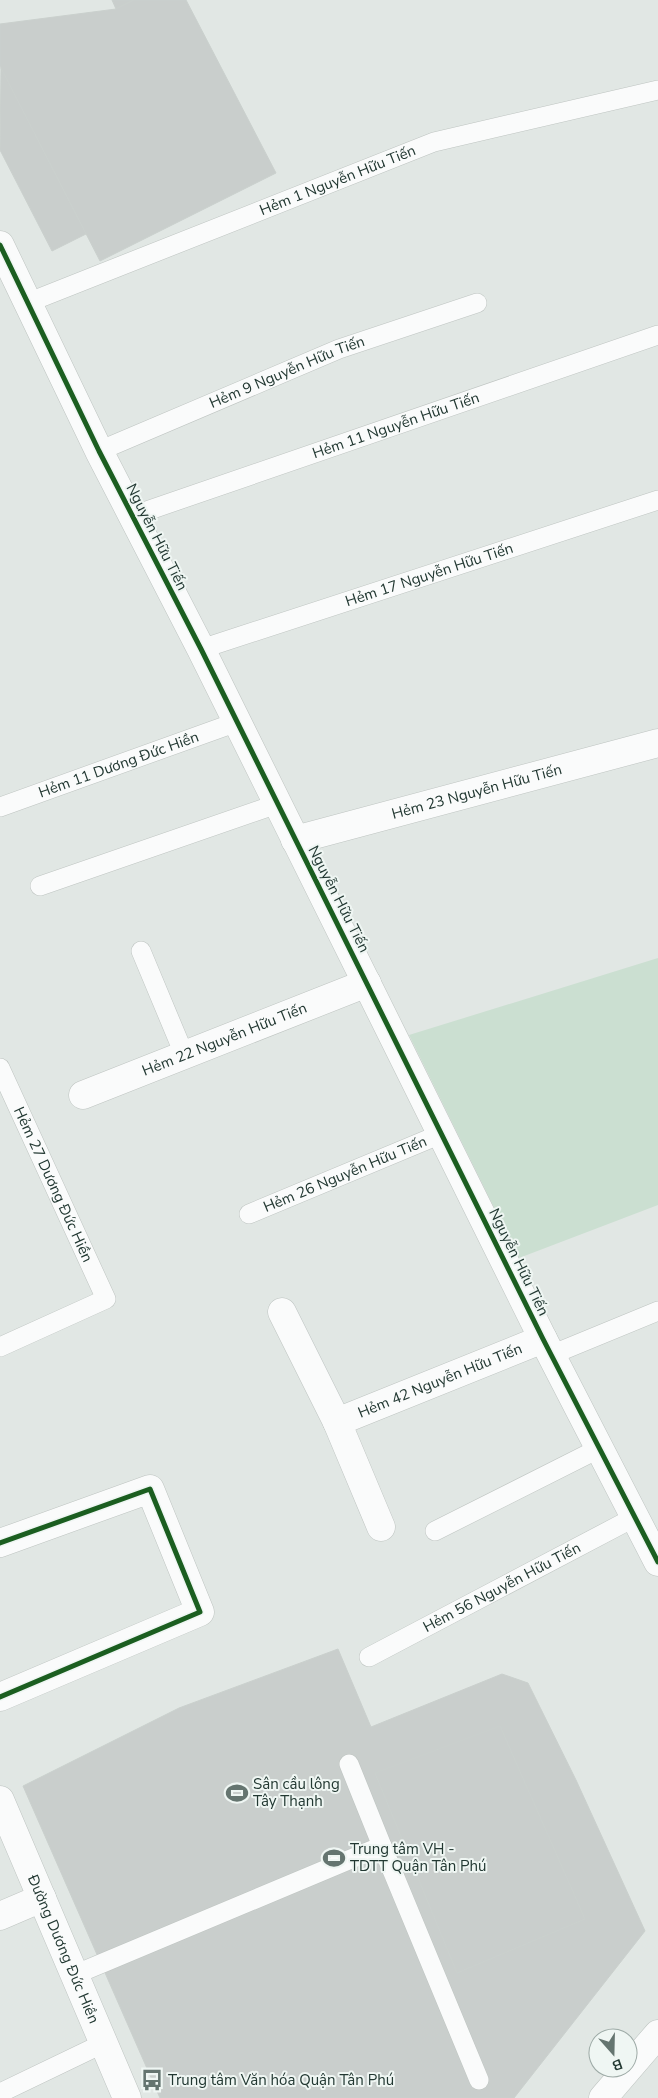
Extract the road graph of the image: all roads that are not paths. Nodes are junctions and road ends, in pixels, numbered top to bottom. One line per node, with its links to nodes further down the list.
1 (658, 90): 3 (lane, Hẻm 1 Nguyễn Hữu Tiến)
2 (0, 245): 3 (street, Nguyễn Hữu Tiến)
3 (27, 303): 6 (street, Nguyễn Hữu Tiến)
4 (478, 303): 6 (lane, Hẻm 9 Nguyễn Hữu Tiến)
5 (658, 335): 8 (lane, Hẻm 11 Nguyễn Hữu Tiến)
6 (99, 451): 8 (street, Nguyễn Hữu Tiến)
7 (658, 500): 9 (lane, Hẻm 17 Nguyễn Hữu Tiến)
8 (132, 516): 9 (street, Nguyễn Hữu Tiến)
9 (201, 649): 10 (street, Nguyễn Hữu Tiến)
10 (237, 722): 12 (street, Nguyễn Hữu Tiến); 13 (lane, Hẻm 11 Dương Đức Hiền)
11 (658, 743): 14 (street, Hẻm 23 Nguyễn Hữu Tiến)
12 (277, 804): 14 (street, Nguyễn Hữu Tiến); 15 (lane)
13 (0, 807)
14 (295, 840): 17 (street, Nguyễn Hữu Tiến)
15 (40, 886)
16 (141, 951): 18 (lane)
17 (367, 983): 18 (street, Hẻm 22 Nguyễn Hữu Tiến); 21 (street, Nguyễn Hữu Tiến)
18 (184, 1054): 20 (street, Hẻm 22 Nguyễn Hữu Tiến)
19 (0, 1068): 25 (lane, Hẻm 27 Dương Đức Hiền)
20 (83, 1095)
21 (441, 1134): 22 (lane, Hẻm 26 Nguyễn Hữu Tiến); 26 (street, Nguyễn Hữu Tiến)
22 (249, 1214)
23 (282, 1312): 27 (street)
24 (658, 1312): 26 (lane)
25 (0, 1347)
26 (547, 1347): 27 (street, Hẻm 42 Nguyễn Hữu Tiến); 28 (street, Nguyễn Hữu Tiến)
27 (337, 1422): 30 (street)
28 (600, 1448): 29 (street, Nguyễn Hữu Tiến); 31 (lane)
29 (635, 1517): 33 (street, Nguyễn Hữu Tiến); 34 (lane, Hẻm 56 Nguyễn Hữu Tiến)
30 (381, 1528)
31 (435, 1531)
32 (0, 1543): 35 (street)
33 (658, 1562)
34 (369, 1657)
35 (0, 1697)
36 (349, 1764): 38 (lane)
37 (0, 1800): 39 (street, Đường Dương Đức Hiền)
38 (382, 1846): 41 (lane); 44 (lane)
39 (42, 1898): 40 (street); 41 (street, Đường Dương Đức Hiền)
40 (0, 1916)
41 (74, 1975): 43 (street, Đường Dương Đức Hiền)
42 (658, 2034): 47 (street)
43 (104, 2043): 45 (lane); 46 (street, Đường Dương Đức Hiền)
44 (479, 2080)
45 (0, 2093)
46 (127, 2098)
47 (603, 2098)

